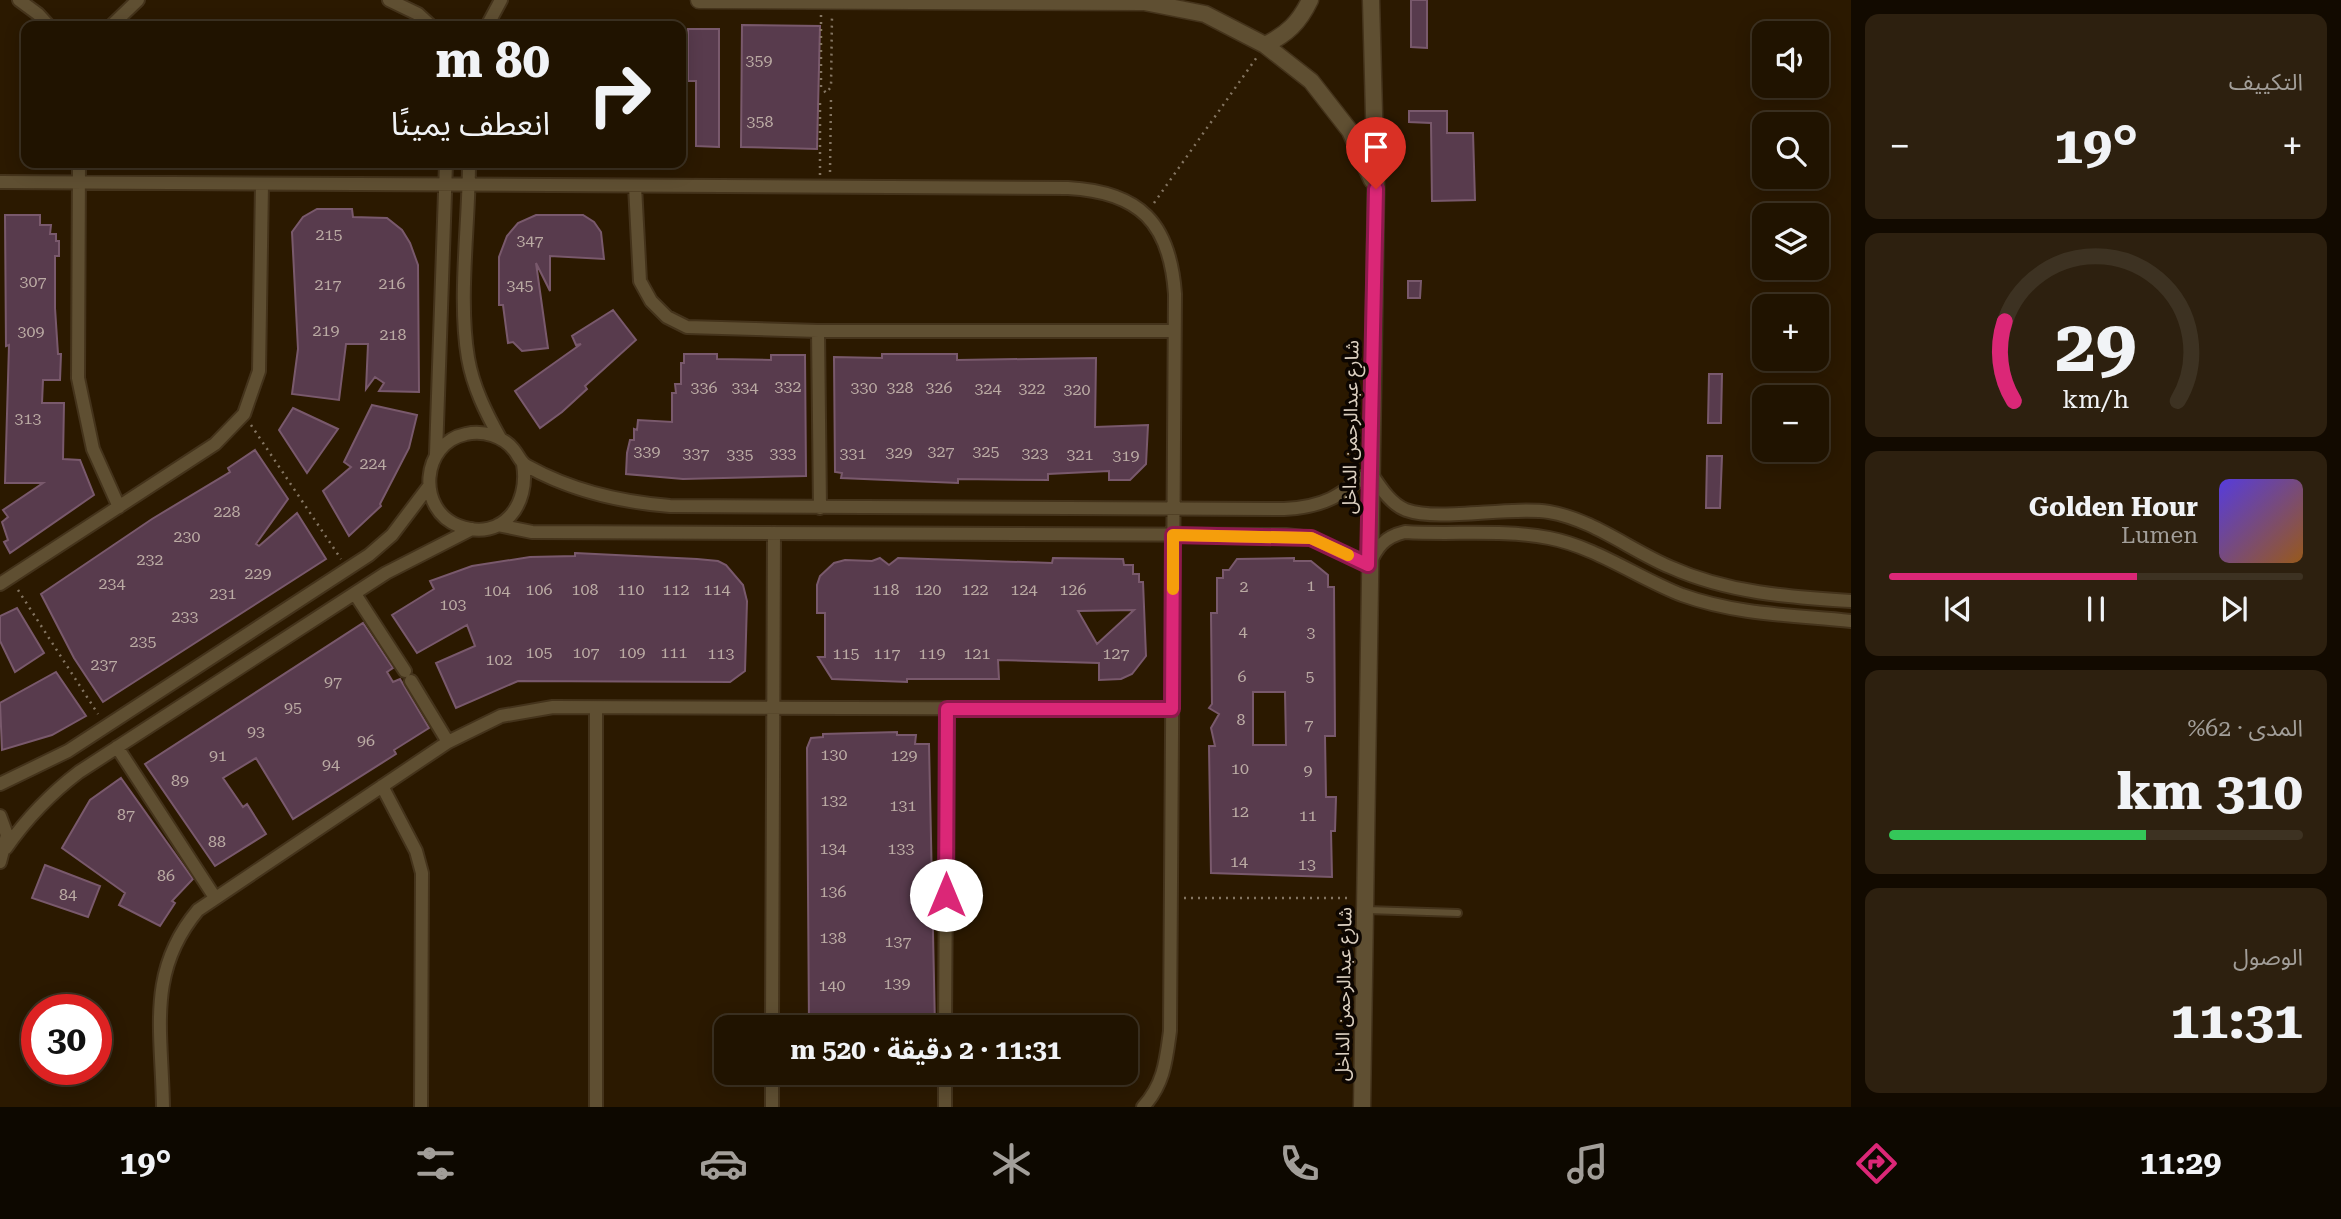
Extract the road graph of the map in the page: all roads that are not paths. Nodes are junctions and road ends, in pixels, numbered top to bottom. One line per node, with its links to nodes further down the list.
1 (19, 0): 10 (street)
2 (138, 0): 11 (street)
3 (389, 0): 12 (street)
4 (501, 0): 13 (street)
5 (699, 0): 8 (street)
6 (1310, 0): 14 (street)
7 (1371, 0): 24 (street, شارع عبدالرحمن الداخل)
8 (821, 1): 9 (street)
9 (832, 1): 14 (street)
10 (44, 21)
11 (116, 21)
12 (426, 21)
13 (490, 21)
14 (1265, 45): 24 (street)
15 (79, 168): 19 (street)
16 (446, 168): 21 (street)
17 (469, 168): 22 (street)
18 (0, 182): 19 (street)
19 (79, 183): 20 (street); 32 (street)
20 (262, 184): 21 (street); 32 (street)
21 (445, 184): 22 (street); 28 (street)
22 (469, 185): 23 (street); 27 (street)
23 (635, 186): 25 (street); 26 (street)
24 (1376, 189): 30 (street, شارع عبدالرحمن الداخل)
25 (818, 331): 26 (street); 33 (street)
26 (1174, 331): 34 (street)
27 (500, 438): 28 (street); 29 (street)
28 (436, 454): 31 (street)
29 (523, 464): 33 (street); 35 (street)
30 (1370, 472): 34 (street); 39 (street, شارع عبدالرحمن الداخل); 42 (street)
31 (429, 486): 36 (street); 50 (street)
32 (119, 507): 40 (street)
33 (820, 508): 34 (street)
34 (1173, 509): 38 (street)
35 (498, 525): 36 (street); 37 (street)
36 (472, 529): 41 (street)
37 (774, 533): 38 (street); 45 (street)
38 (1173, 535): 39 (street); 47 (street)
39 (1368, 565): 43 (street); 56 (street, شارع عبدالرحمن الداخل)
40 (5, 581)
41 (355, 594): 48 (street); 49 (street)
42 (1851, 601)
43 (1851, 621)
44 (596, 708): 45 (street); 48 (street); 64 (street)
45 (773, 708): 46 (street); 58 (street)
46 (947, 709): 47 (street); 59 (street)
47 (1172, 709): 67 (street)
48 (448, 742): 51 (street)
49 (117, 747): 53 (street); 55 (street)
50 (0, 784)
51 (382, 786): 55 (street); 63 (street)
52 (0, 816): 53 (street)
53 (6, 848): 54 (street)
54 (0, 862)
55 (214, 896): 62 (street)
56 (1365, 910): 57 (lane); 68 (street, شارع عبدالرحمن الداخل)
57 (1458, 913)
58 (772, 1015)
59 (945, 1015)
60 (772, 1085): 65 (street)
61 (945, 1085): 66 (street)
62 (163, 1107)
63 (422, 1107)
64 (596, 1107)
65 (772, 1107)
66 (945, 1107)
67 (1143, 1107)
68 (1362, 1107)

